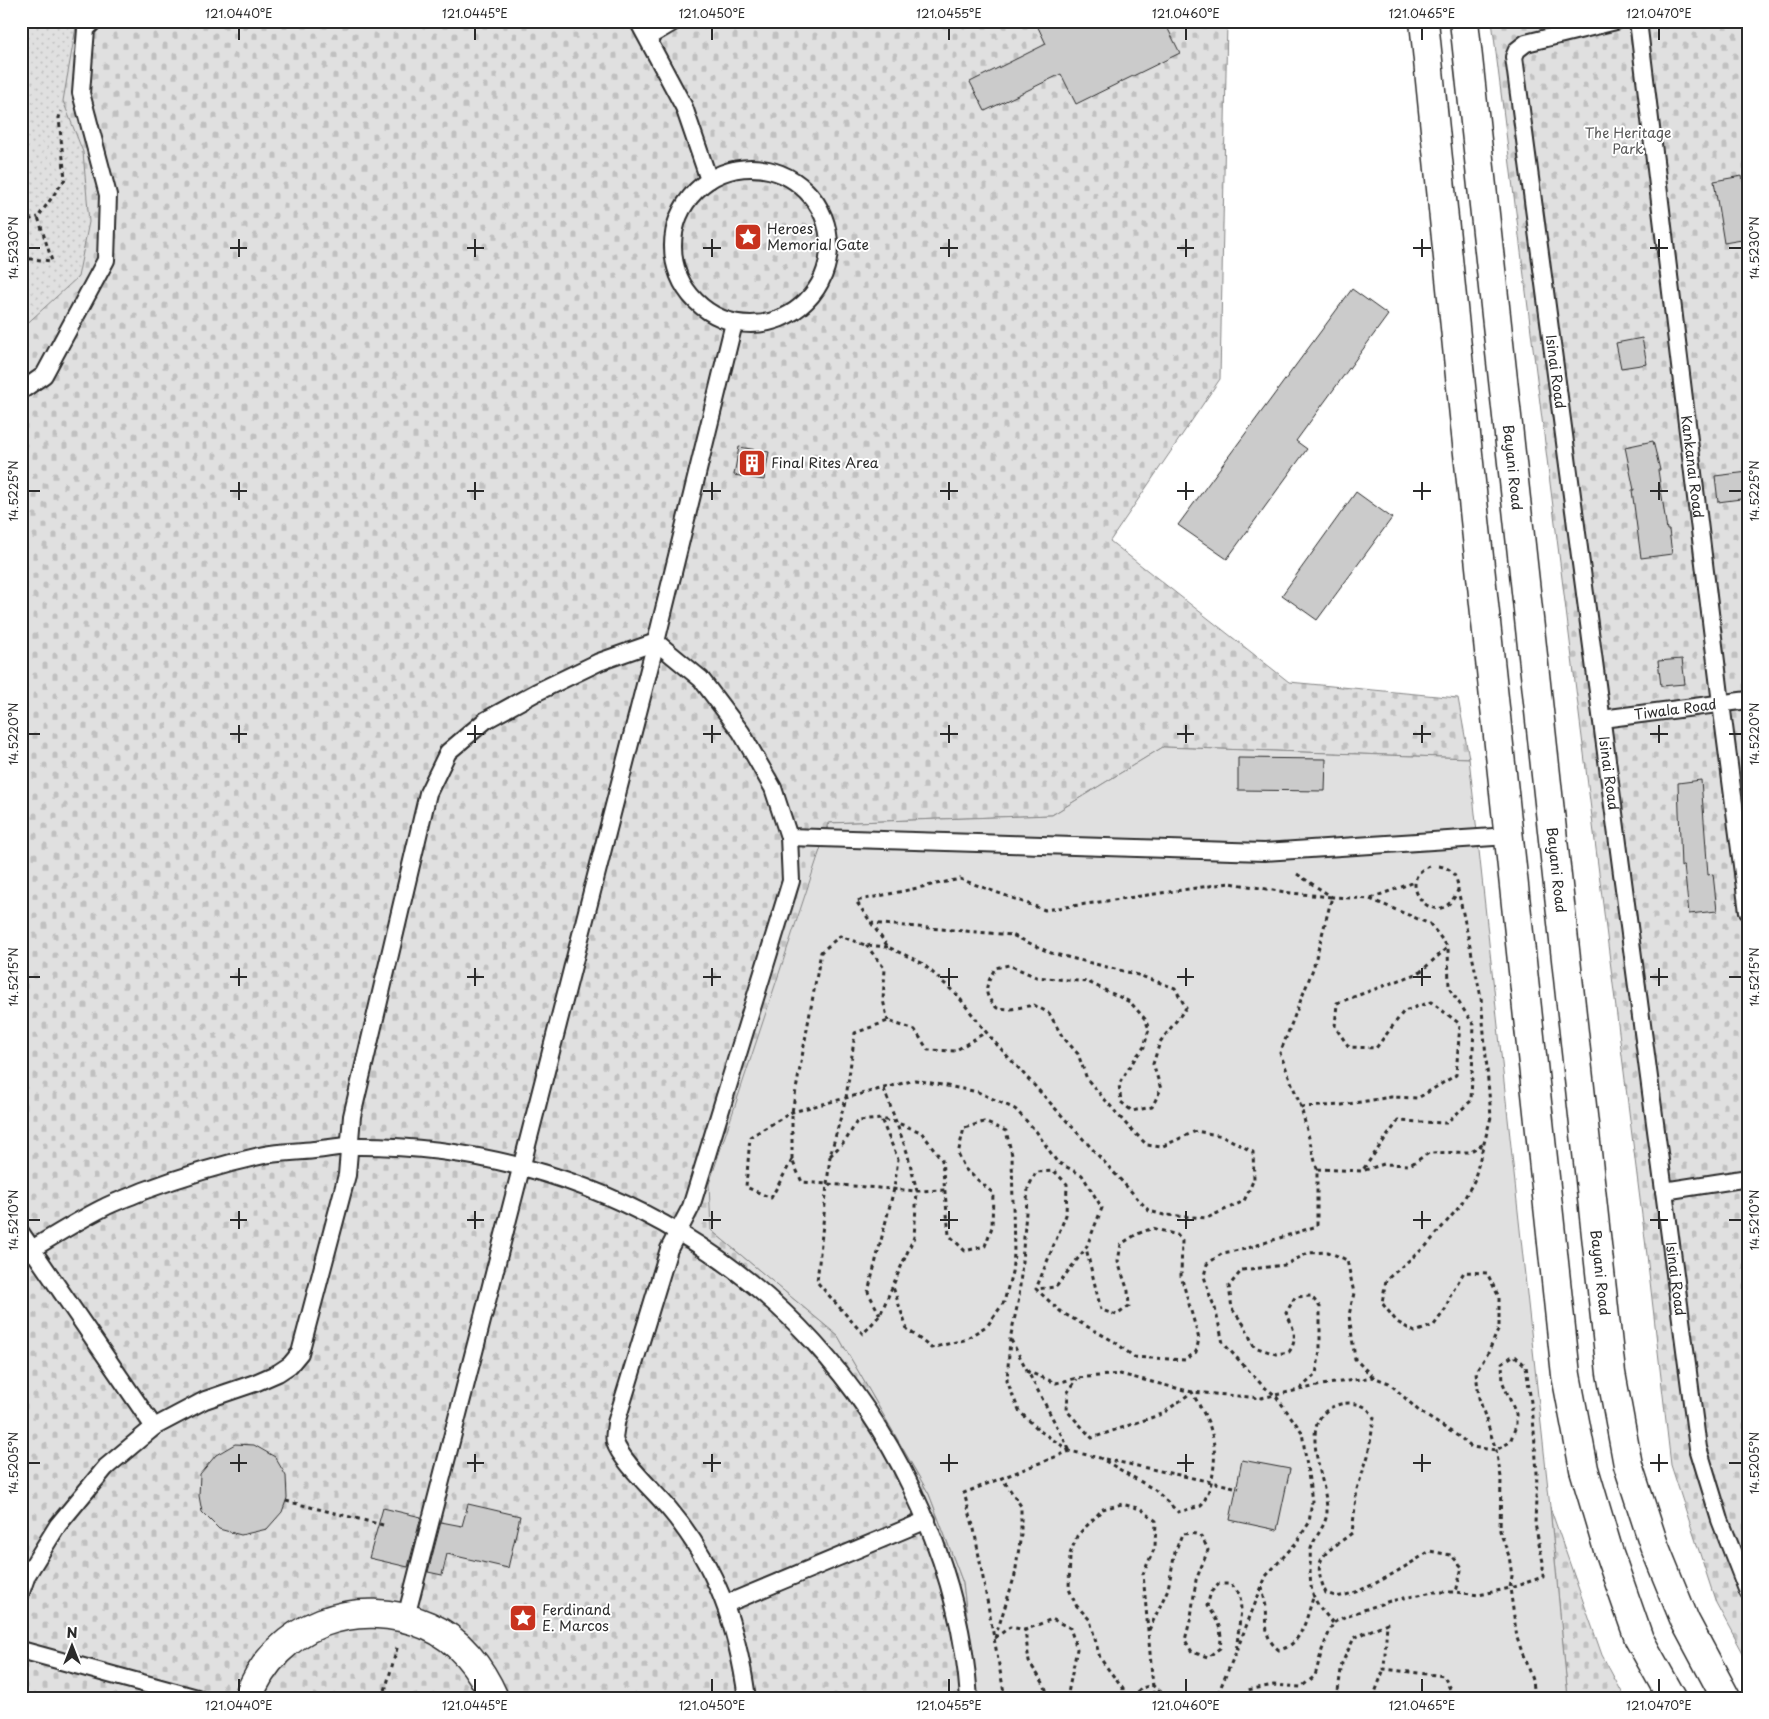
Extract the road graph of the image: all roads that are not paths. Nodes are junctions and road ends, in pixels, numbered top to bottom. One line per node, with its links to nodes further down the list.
1 (94, 21): 11 (lane)
2 (638, 21): 8 (lane)
3 (675, 21): 8 (lane)
4 (1424, 21): 16 (main road)
5 (1464, 21): 39 (main road, Bayani Road)
6 (1616, 21): 15 (lane, Isinai Road)
7 (1638, 21): 14 (lane, Kankanai Road)
8 (648, 36): 9 (lane)
9 (709, 180): 10 (lane); 10 (lane)
10 (734, 323): 12 (lane)
11 (21, 391)
12 (656, 642): 17 (lane); 19 (lane); 20 (lane)
13 (1748, 700): 14 (lane, Tiwala Road)
14 (1720, 703): 15 (lane, Tiwala Road); 18 (lane, Kankanai Road)
15 (1602, 719): 22 (lane, Isinai Road)
16 (1509, 836): 17 (lane); 38 (main road)
17 (789, 838): 23 (lane)
18 (1748, 912)
19 (350, 1146): 20 (lane); 25 (lane); 26 (lane)
20 (521, 1166): 23 (lane); 31 (lane)
21 (1748, 1178): 22 (lane)
22 (1664, 1191): 29 (lane, Isinai Road)
23 (679, 1231): 27 (lane); 30 (lane)
24 (21, 1233): 25 (lane)
25 (26, 1253): 26 (lane)
26 (154, 1428): 28 (lane)
27 (928, 1520): 30 (lane); 37 (lane)
28 (21, 1592)
29 (1748, 1592)
30 (726, 1604): 36 (lane)
31 (406, 1618): 34 (main road); 35 (main road)
32 (21, 1650): 33 (lane)
33 (197, 1698)
34 (248, 1698)
35 (494, 1698)
36 (747, 1698)
37 (968, 1698)
38 (1672, 1698)
39 (1726, 1698)

